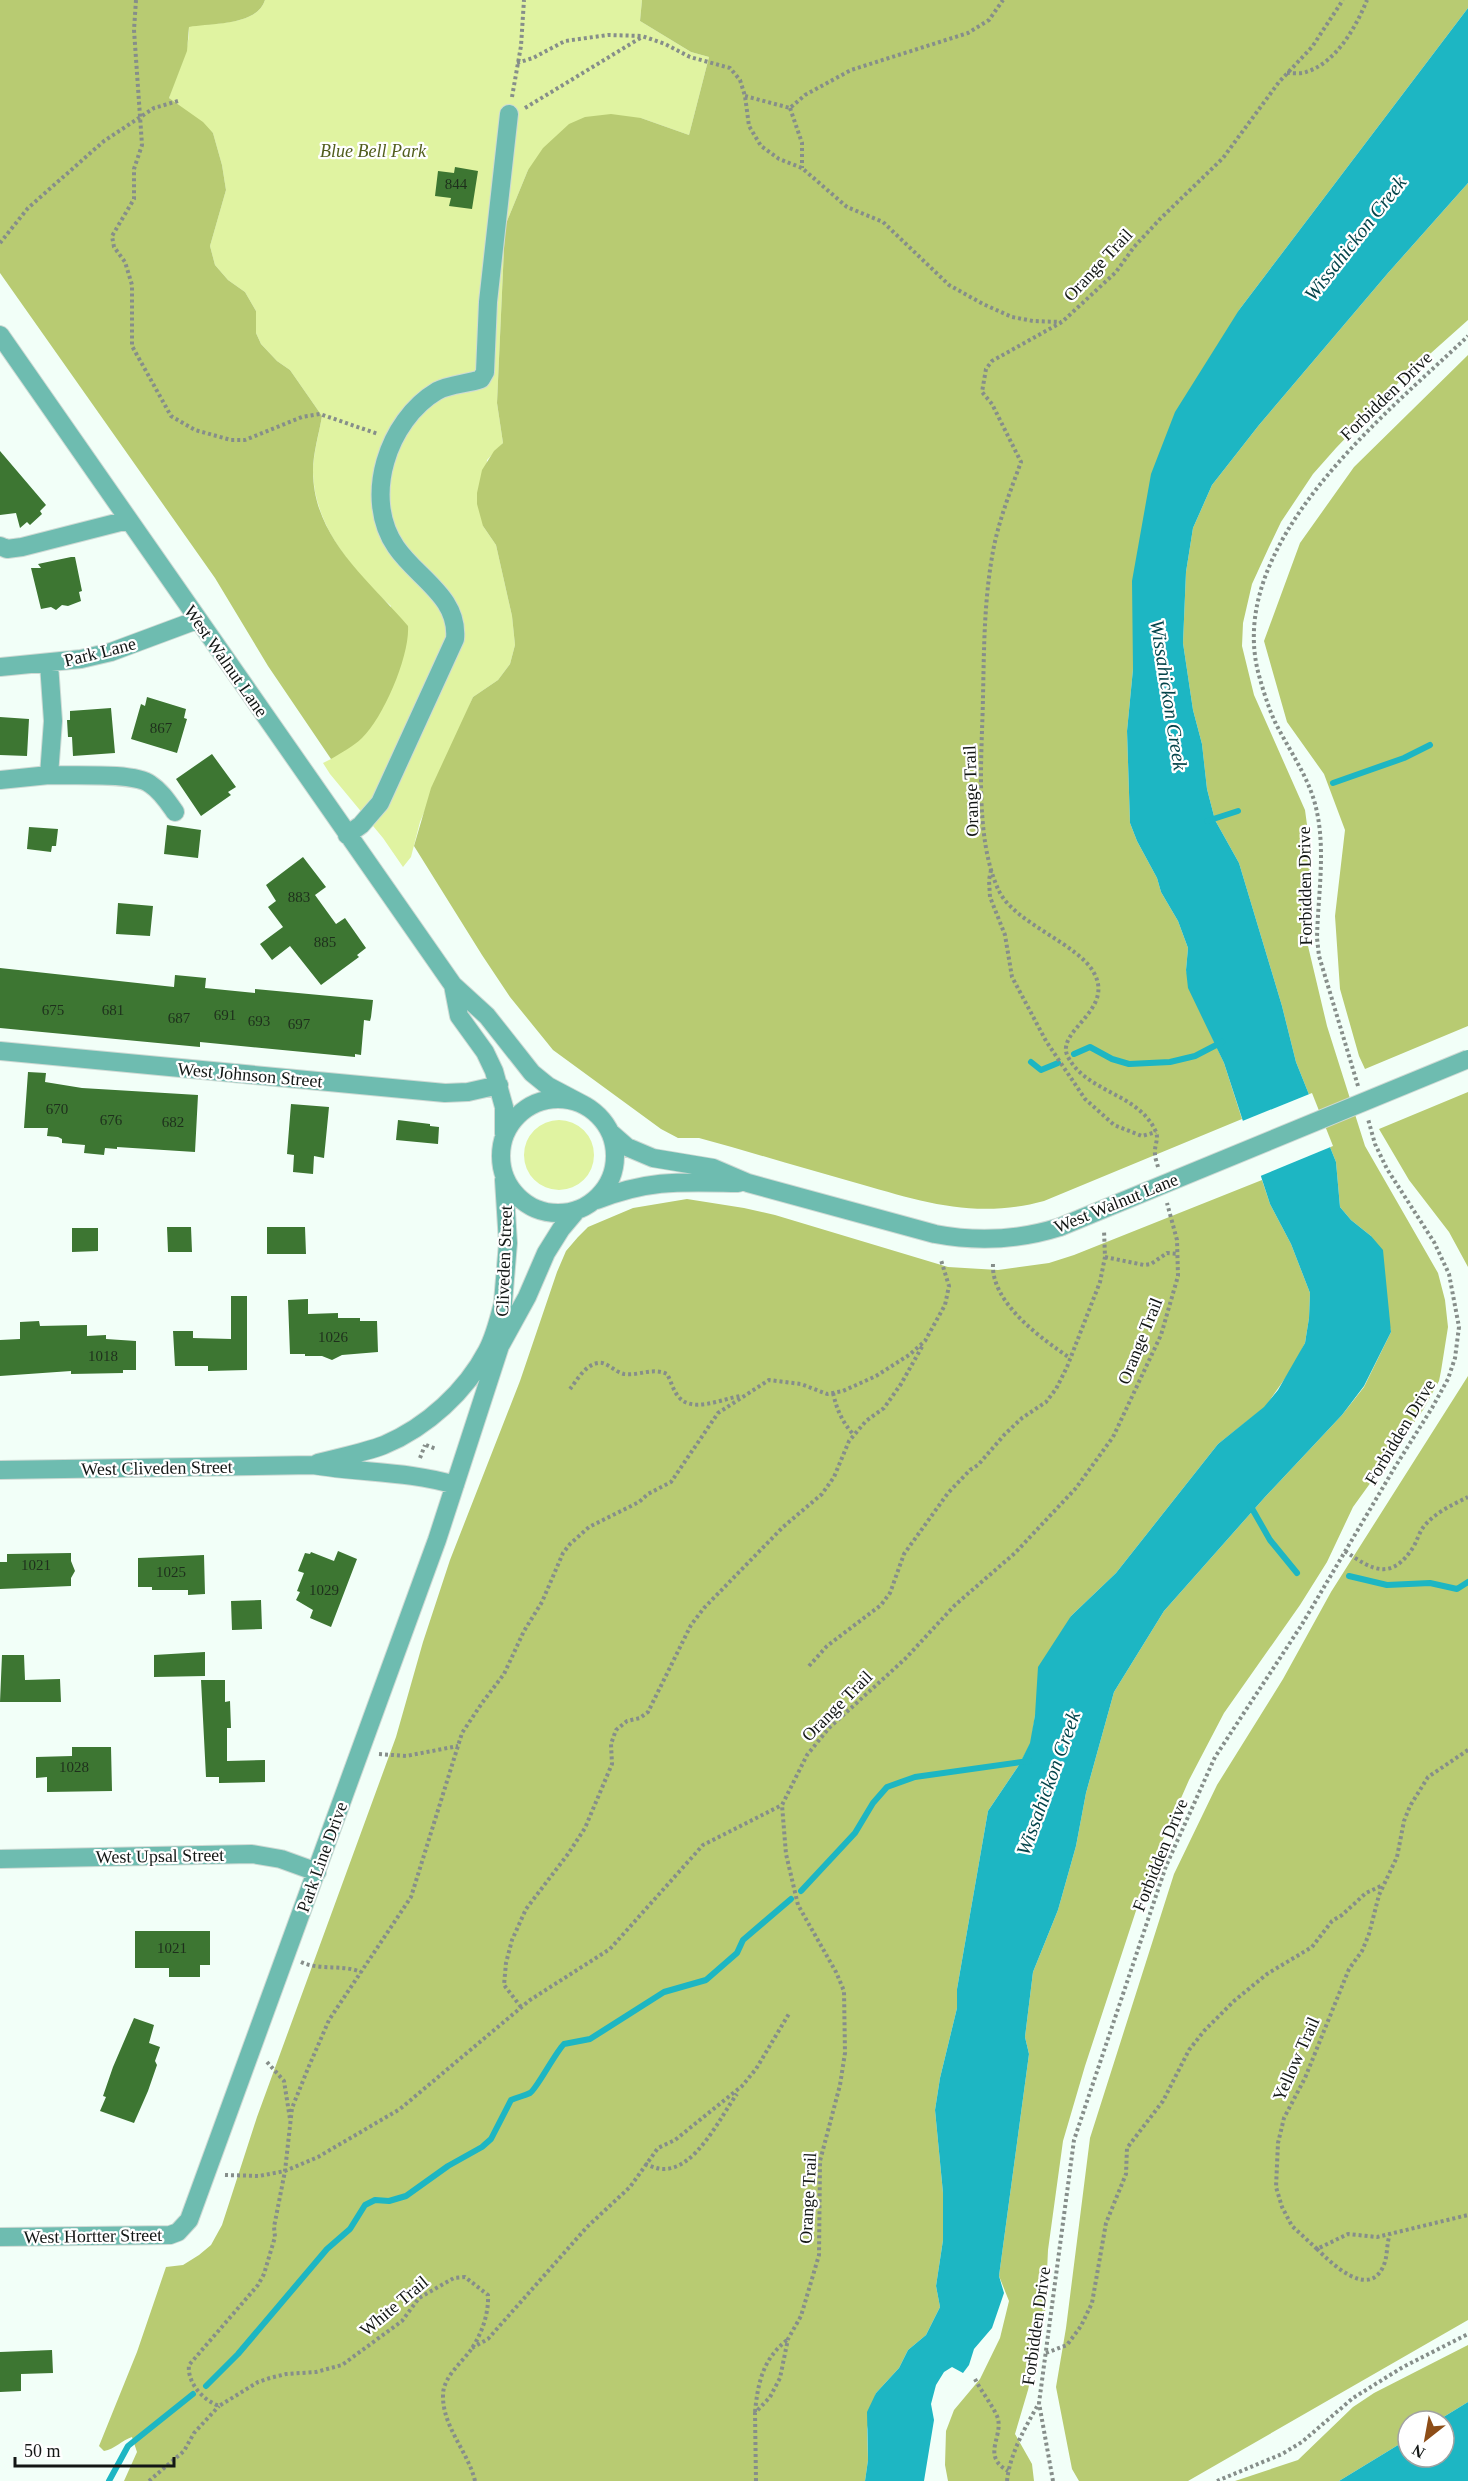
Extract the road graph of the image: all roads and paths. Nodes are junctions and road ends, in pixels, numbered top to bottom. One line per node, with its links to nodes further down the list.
1 (135, 0): 12 (path)
2 (524, 0): 7 (path)
3 (1003, 0): 11 (path)
4 (1343, 0): 8 (path, Orange Trail)
5 (1367, 0): 8 (path)
6 (642, 36): 7 (path); 9 (path); 13 (path)
7 (517, 63): 13 (path)
8 (1287, 73): 16 (path, Orange Trail)
9 (745, 96): 11 (path); 14 (path)
10 (178, 100): 12 (path)
11 (790, 108): 14 (path)
12 (142, 115): 15 (path); 19 (path)
13 (509, 116): 19 (street)
14 (802, 168): 16 (path)
15 (0, 243)
16 (1062, 322): 29 (path, Orange Trail)
17 (0, 335): 20 (street, West Walnut Lane)
18 (1468, 336): 34 (path, Forbidden Drive)
19 (394, 439): 28 (street)
20 (128, 520): 21 (street); 22 (street, West Walnut Lane)
21 (0, 546)
22 (197, 620): 23 (street, Park Lane); 28 (street, West Walnut Lane)
23 (48, 663): 24 (street, Park Lane); 25 (street)
24 (0, 667)
25 (49, 775): 26 (street); 27 (street)
26 (0, 780)
27 (175, 812)
28 (347, 834): 30 (street, West Walnut Lane)
29 (991, 869): 37 (path); 37 (path, Orange Trail)
30 (453, 985): 33 (street, West Walnut Lane); 35 (street, West Walnut Lane)
31 (0, 1052): 33 (street, West Johnson Street)
32 (1468, 1059): 42 (street, West Walnut Lane, bridge)
33 (499, 1084): 39 (street, West Walnut Lane)
34 (1359, 1089)
35 (584, 1106): 38 (street); 39 (street)
36 (1365, 1111): 64 (path, Forbidden Drive)
37 (1156, 1132): 41 (path)
38 (611, 1133): 42 (street, West Walnut Lane); 44 (street)
39 (503, 1139): 40 (street)
40 (503, 1175): 44 (street); 50 (street, Cliveden Street)
41 (1160, 1176)
42 (748, 1183): 44 (street, West Walnut Lane)
43 (1166, 1197): 46 (path, Orange Trail)
44 (583, 1207): 52 (street, Cliveden Street)
45 (1103, 1225): 47 (path)
46 (1178, 1254): 47 (path); 69 (path, Orange Trail)
47 (1105, 1257): 53 (path)
48 (941, 1260): 51 (path)
49 (993, 1264): 53 (path)
50 (503, 1303): 52 (street, Cliveden Street); 60 (street, West Cliveden Street)
51 (925, 1341): 55 (path); 57 (path)
52 (500, 1346): 62 (street, Cliveden Street)
53 (1070, 1358): 65 (path)
54 (570, 1389): 56 (path)
55 (833, 1393): 56 (path); 57 (path)
56 (744, 1395): 66 (path)
57 (855, 1435): 75 (path)
58 (426, 1445): 59 (path)
59 (436, 1449)
60 (313, 1465): 61 (street, West Cliveden Street); 62 (street, West Cliveden Street)
61 (0, 1470)
62 (455, 1485): 67 (street, Park Line Drive)
63 (1468, 1497): 64 (path)
64 (1345, 1551): 91 (path, Forbidden Drive)
65 (808, 1666)
66 (458, 1745): 67 (path); 74 (path)
67 (361, 1750): 71 (street, Park Line Drive)
68 (1468, 1750): 72 (path, Yellow Trail)
69 (782, 1805): 75 (path); 89 (path, Orange Trail)
70 (0, 1859): 71 (street, West Upsal Street)
71 (317, 1872): 73 (street, Park Line Drive)
72 (1384, 1884): 87 (path, Yellow Trail); 91 (path)
73 (286, 1956): 74 (path); 77 (street, Park Line Drive)
74 (361, 1972): 79 (path)
75 (521, 2007): 81 (path)
76 (790, 2012): 78 (path)
77 (250, 2053): 79 (path); 84 (street, Park Line Drive)
78 (742, 2086): 80 (path); 80 (path)
79 (290, 2123): 81 (path)
80 (645, 2164): 90 (path)
81 (285, 2170): 82 (path); 94 (path)
82 (238, 2177)
83 (1468, 2215): 85 (path)
84 (183, 2227): 86 (street, West Hortter Street)
85 (1390, 2234): 87 (path); 87 (path, Yellow Trail)
86 (0, 2237)
87 (1317, 2249)
88 (1468, 2334): 102 (path)
89 (788, 2339): 95 (path, Orange Trail); 95 (path, Orange Trail)
90 (472, 2349): 94 (path, White Trail); 98 (path, White Trail)
91 (1046, 2353): 93 (path, Forbidden Drive)
92 (975, 2379): 96 (path)
93 (1039, 2403): 96 (path); 101 (path, Forbidden Drive)
94 (219, 2406): 97 (path)
95 (755, 2413): 99 (path, Orange Trail)
96 (1008, 2470): 100 (path)
97 (149, 2481)
98 (475, 2481)
99 (756, 2481)
100 (1007, 2481)
101 (1053, 2481)
102 (1217, 2481)

